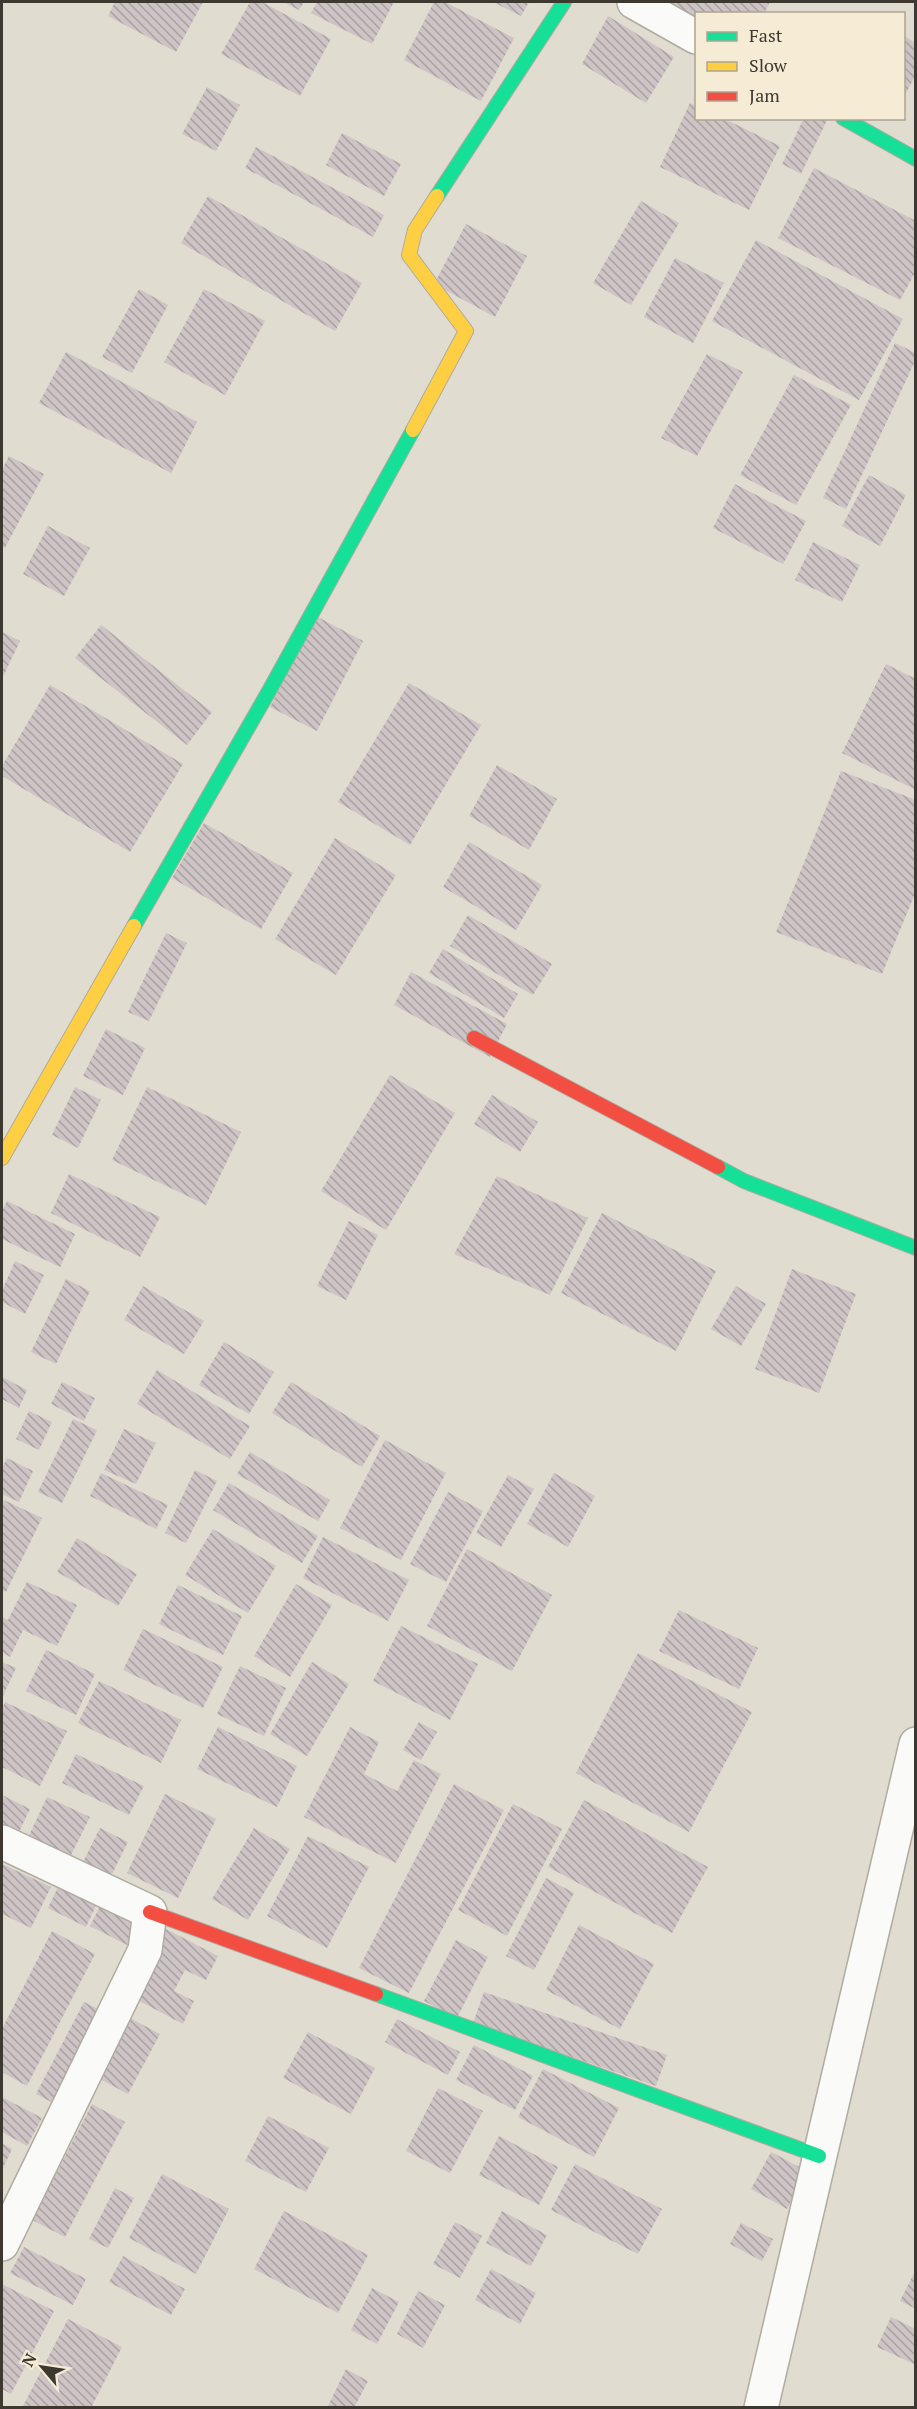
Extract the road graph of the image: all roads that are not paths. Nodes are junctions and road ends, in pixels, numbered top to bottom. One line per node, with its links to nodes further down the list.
1 (564, 2): 7 (street)
2 (633, 2): 3 (street)
3 (695, 36)
4 (847, 120): 5 (street)
5 (915, 159)
6 (474, 1038): 8 (street)
7 (2, 1158)
8 (915, 1248)
9 (915, 1744): 12 (street)
10 (2, 1842): 11 (street)
11 (150, 1912): 12 (street); 13 (street)
12 (819, 2156): 14 (street)
13 (2, 2244)
14 (761, 2408)

